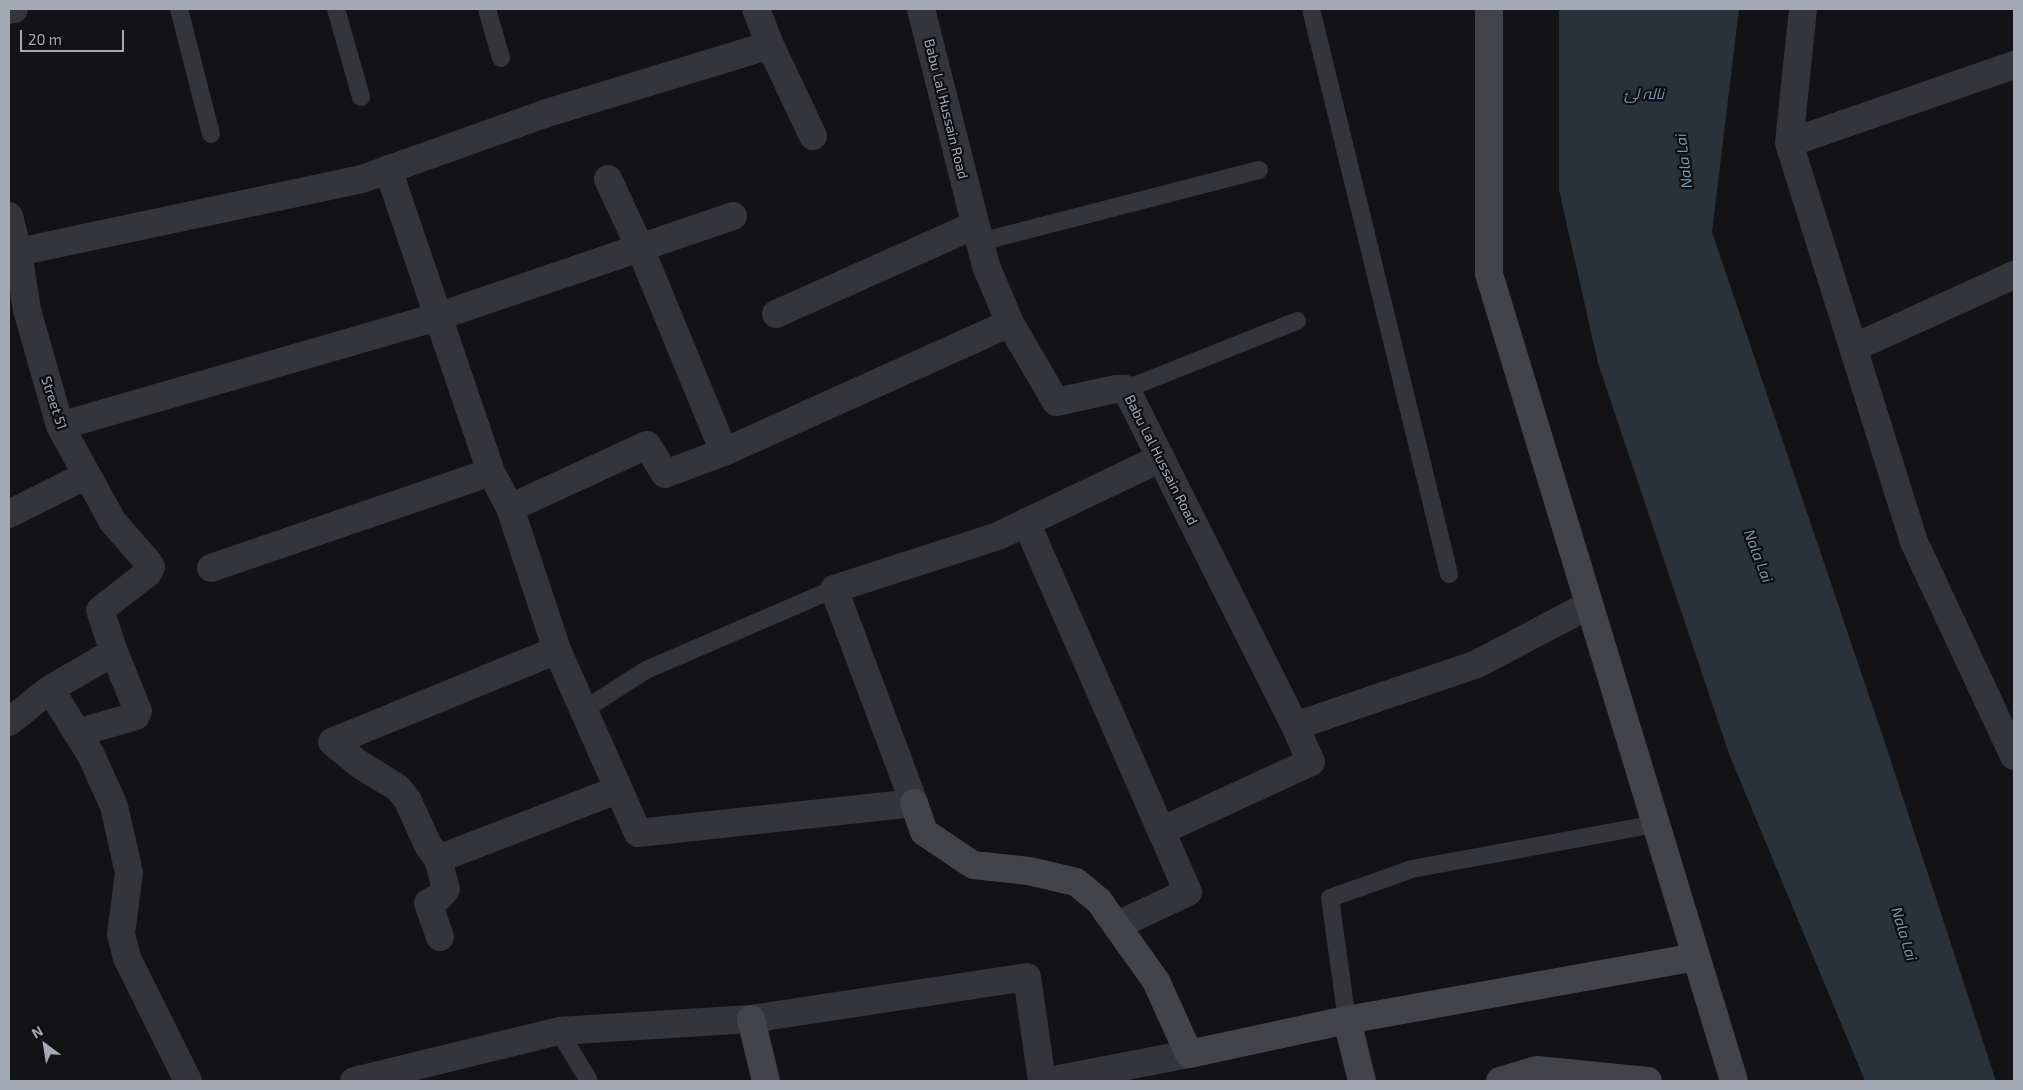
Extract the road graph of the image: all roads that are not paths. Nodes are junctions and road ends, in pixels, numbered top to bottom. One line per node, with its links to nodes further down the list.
1 (14, 9): 9 (street)
2 (179, 9): 15 (lane)
3 (336, 9): 14 (lane)
4 (487, 9): 12 (lane)
5 (756, 9): 11 (street)
6 (1311, 9): 43 (lane)
7 (1489, 9): 45 (street)
8 (1803, 9): 17 (street)
9 (9, 10)
10 (925, 10): 23 (street, Babu Lal Hussain Road)
11 (770, 45): 16 (street); 18 (street)
12 (501, 58)
13 (2014, 65): 17 (street)
14 (361, 97)
15 (211, 134)
16 (813, 136)
17 (1789, 143): 32 (street)
18 (388, 169): 25 (street); 29 (street)
19 (1259, 170): 23 (lane)
20 (608, 179): 24 (street)
21 (9, 216): 25 (street, Street 51)
22 (732, 216): 24 (street)
23 (978, 234): 27 (street); 31 (street, Babu Lal Hussain Road)
24 (640, 248): 29 (street); 35 (street)
25 (18, 252): 28 (street, Street 51)
26 (2014, 275): 32 (street)
27 (776, 314)
28 (18, 315): 34 (street, Street 51)
29 (437, 316): 34 (street); 37 (street)
30 (1298, 321): 33 (lane)
31 (1010, 323): 33 (street, Babu Lal Hussain Road); 35 (street)
32 (1853, 348): 53 (street)
33 (1126, 389): 36 (street, Babu Lal Hussain Road)
34 (60, 426): 38 (street, Street 51)
35 (724, 452): 39 (street)
36 (1161, 458): 41 (street); 51 (street, Babu Lal Hussain Road)
37 (491, 472): 39 (street); 42 (street)
38 (87, 475): 40 (street); 47 (street, Street 51)
39 (510, 508): 46 (street)
40 (9, 514)
41 (1026, 522): 44 (street); 57 (street)
42 (211, 568)
43 (1449, 574)
44 (834, 589): 49 (lane); 55 (street)
45 (1589, 605): 51 (street); 56 (street)
46 (557, 650): 49 (street); 58 (street)
47 (114, 652): 48 (street); 52 (street)
48 (50, 689): 50 (street); 52 (street)
49 (584, 710): 54 (street)
50 (9, 722)
51 (1296, 726): 57 (street, Babu Lal Hussain Road)
52 (77, 732): 66 (street)
53 (2014, 756)
54 (617, 790): 55 (street); 58 (street)
55 (914, 803): 59 (street)
56 (1656, 824): 61 (street); 63 (lane)
57 (1161, 831): 59 (street)
58 (438, 859): 60 (street)
59 (1118, 926): 65 (street)
60 (440, 936)
61 (1696, 957): 63 (street); 75 (street)
62 (751, 1019): 64 (street); 69 (street); 70 (street)
63 (1347, 1020): 65 (street); 72 (street)
64 (560, 1031): 67 (street); 68 (lane)
65 (1189, 1054): 71 (street)
66 (184, 1080)
67 (354, 1081)
68 (589, 1081)
69 (766, 1081)
70 (1042, 1081)
71 (1048, 1081)
72 (1362, 1081)
73 (1500, 1081): 74 (street)
74 (1648, 1081)
75 (1734, 1081)

